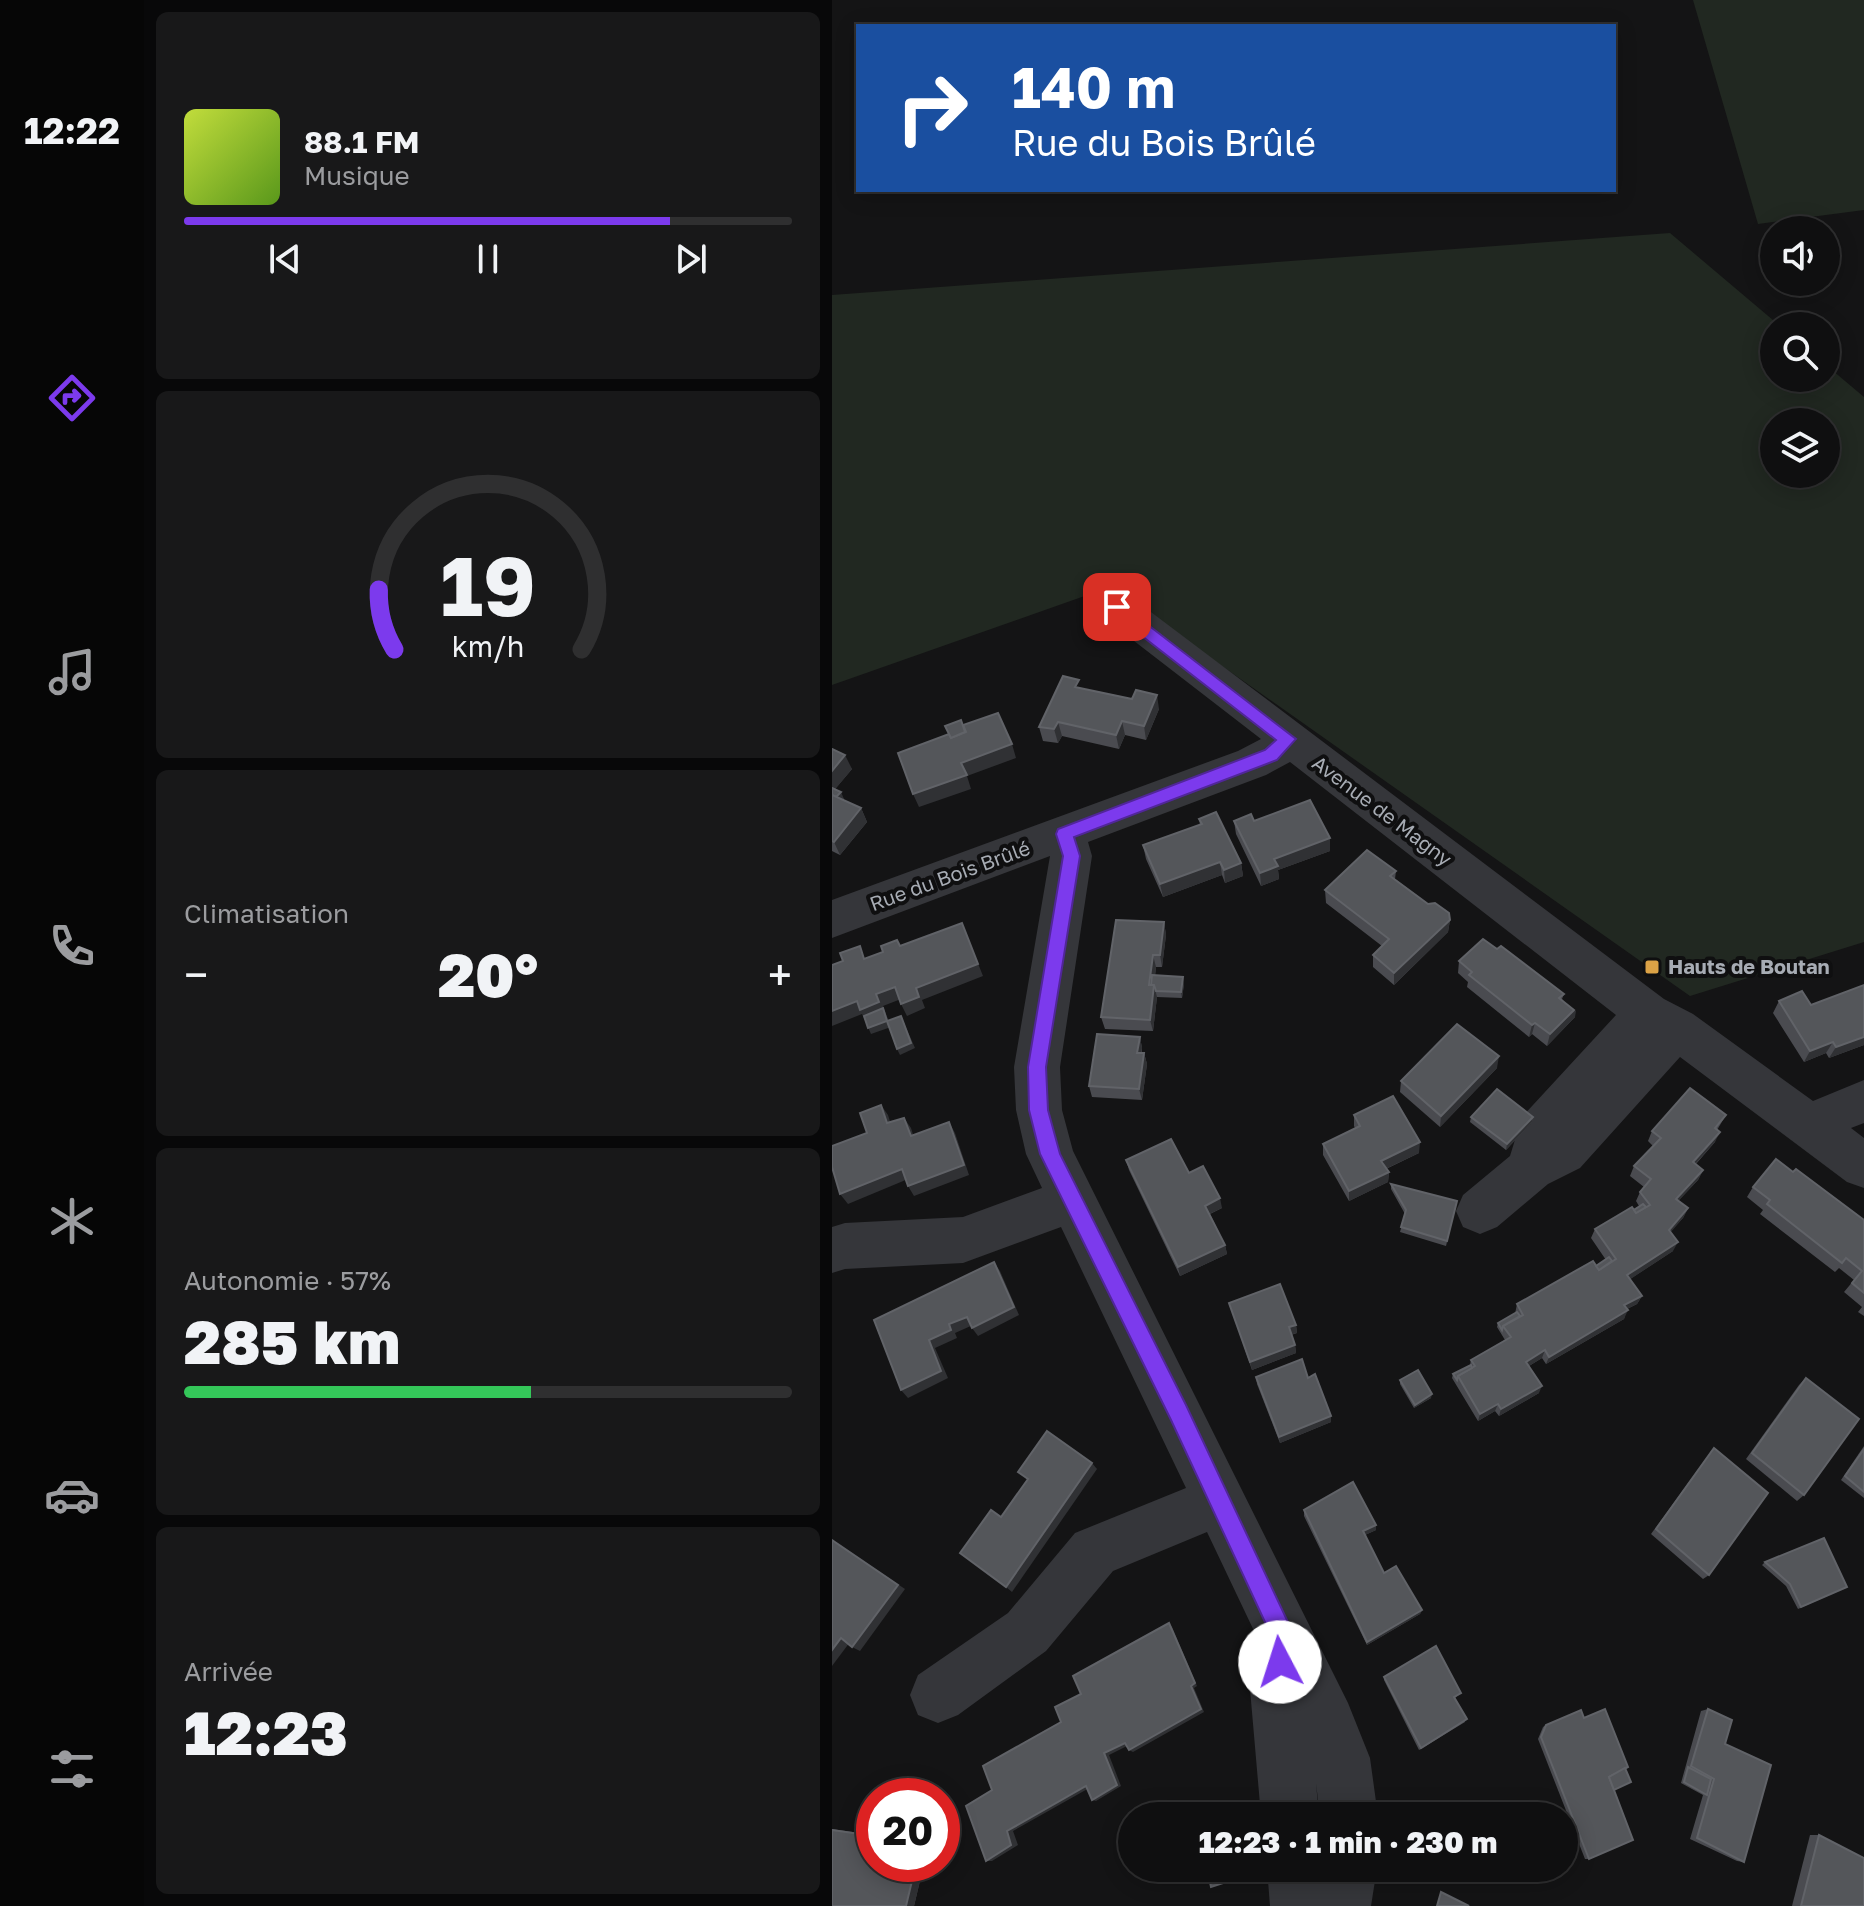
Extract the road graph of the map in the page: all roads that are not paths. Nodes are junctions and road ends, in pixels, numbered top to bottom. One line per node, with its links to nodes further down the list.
1 (1117, 607): 2 (street, Avenue de Magny)
2 (1288, 739): 3 (street, Rue du Bois Brûlé); 5 (street, Avenue de Magny)
3 (1065, 834): 4 (street, Rue du Bois Brûlé); 9 (street)
4 (832, 919)
5 (1662, 1020): 7 (street, Avenue de Magny); 10 (street)
6 (1864, 1101): 7 (street)
7 (1816, 1130): 8 (street, Avenue de Magny)
8 (1864, 1166)
9 (1071, 1200): 11 (street); 12 (street)
10 (1480, 1211)
11 (832, 1250)
12 (1219, 1501): 13 (street); 14 (street)
13 (1282, 1635): 15 (street); 16 (street)
14 (938, 1695)
15 (1289, 1802)
16 (1347, 1802)
17 (1297, 1882): 19 (street)
18 (1345, 1882): 20 (street)
19 (1300, 1906)
20 (1341, 1906)

